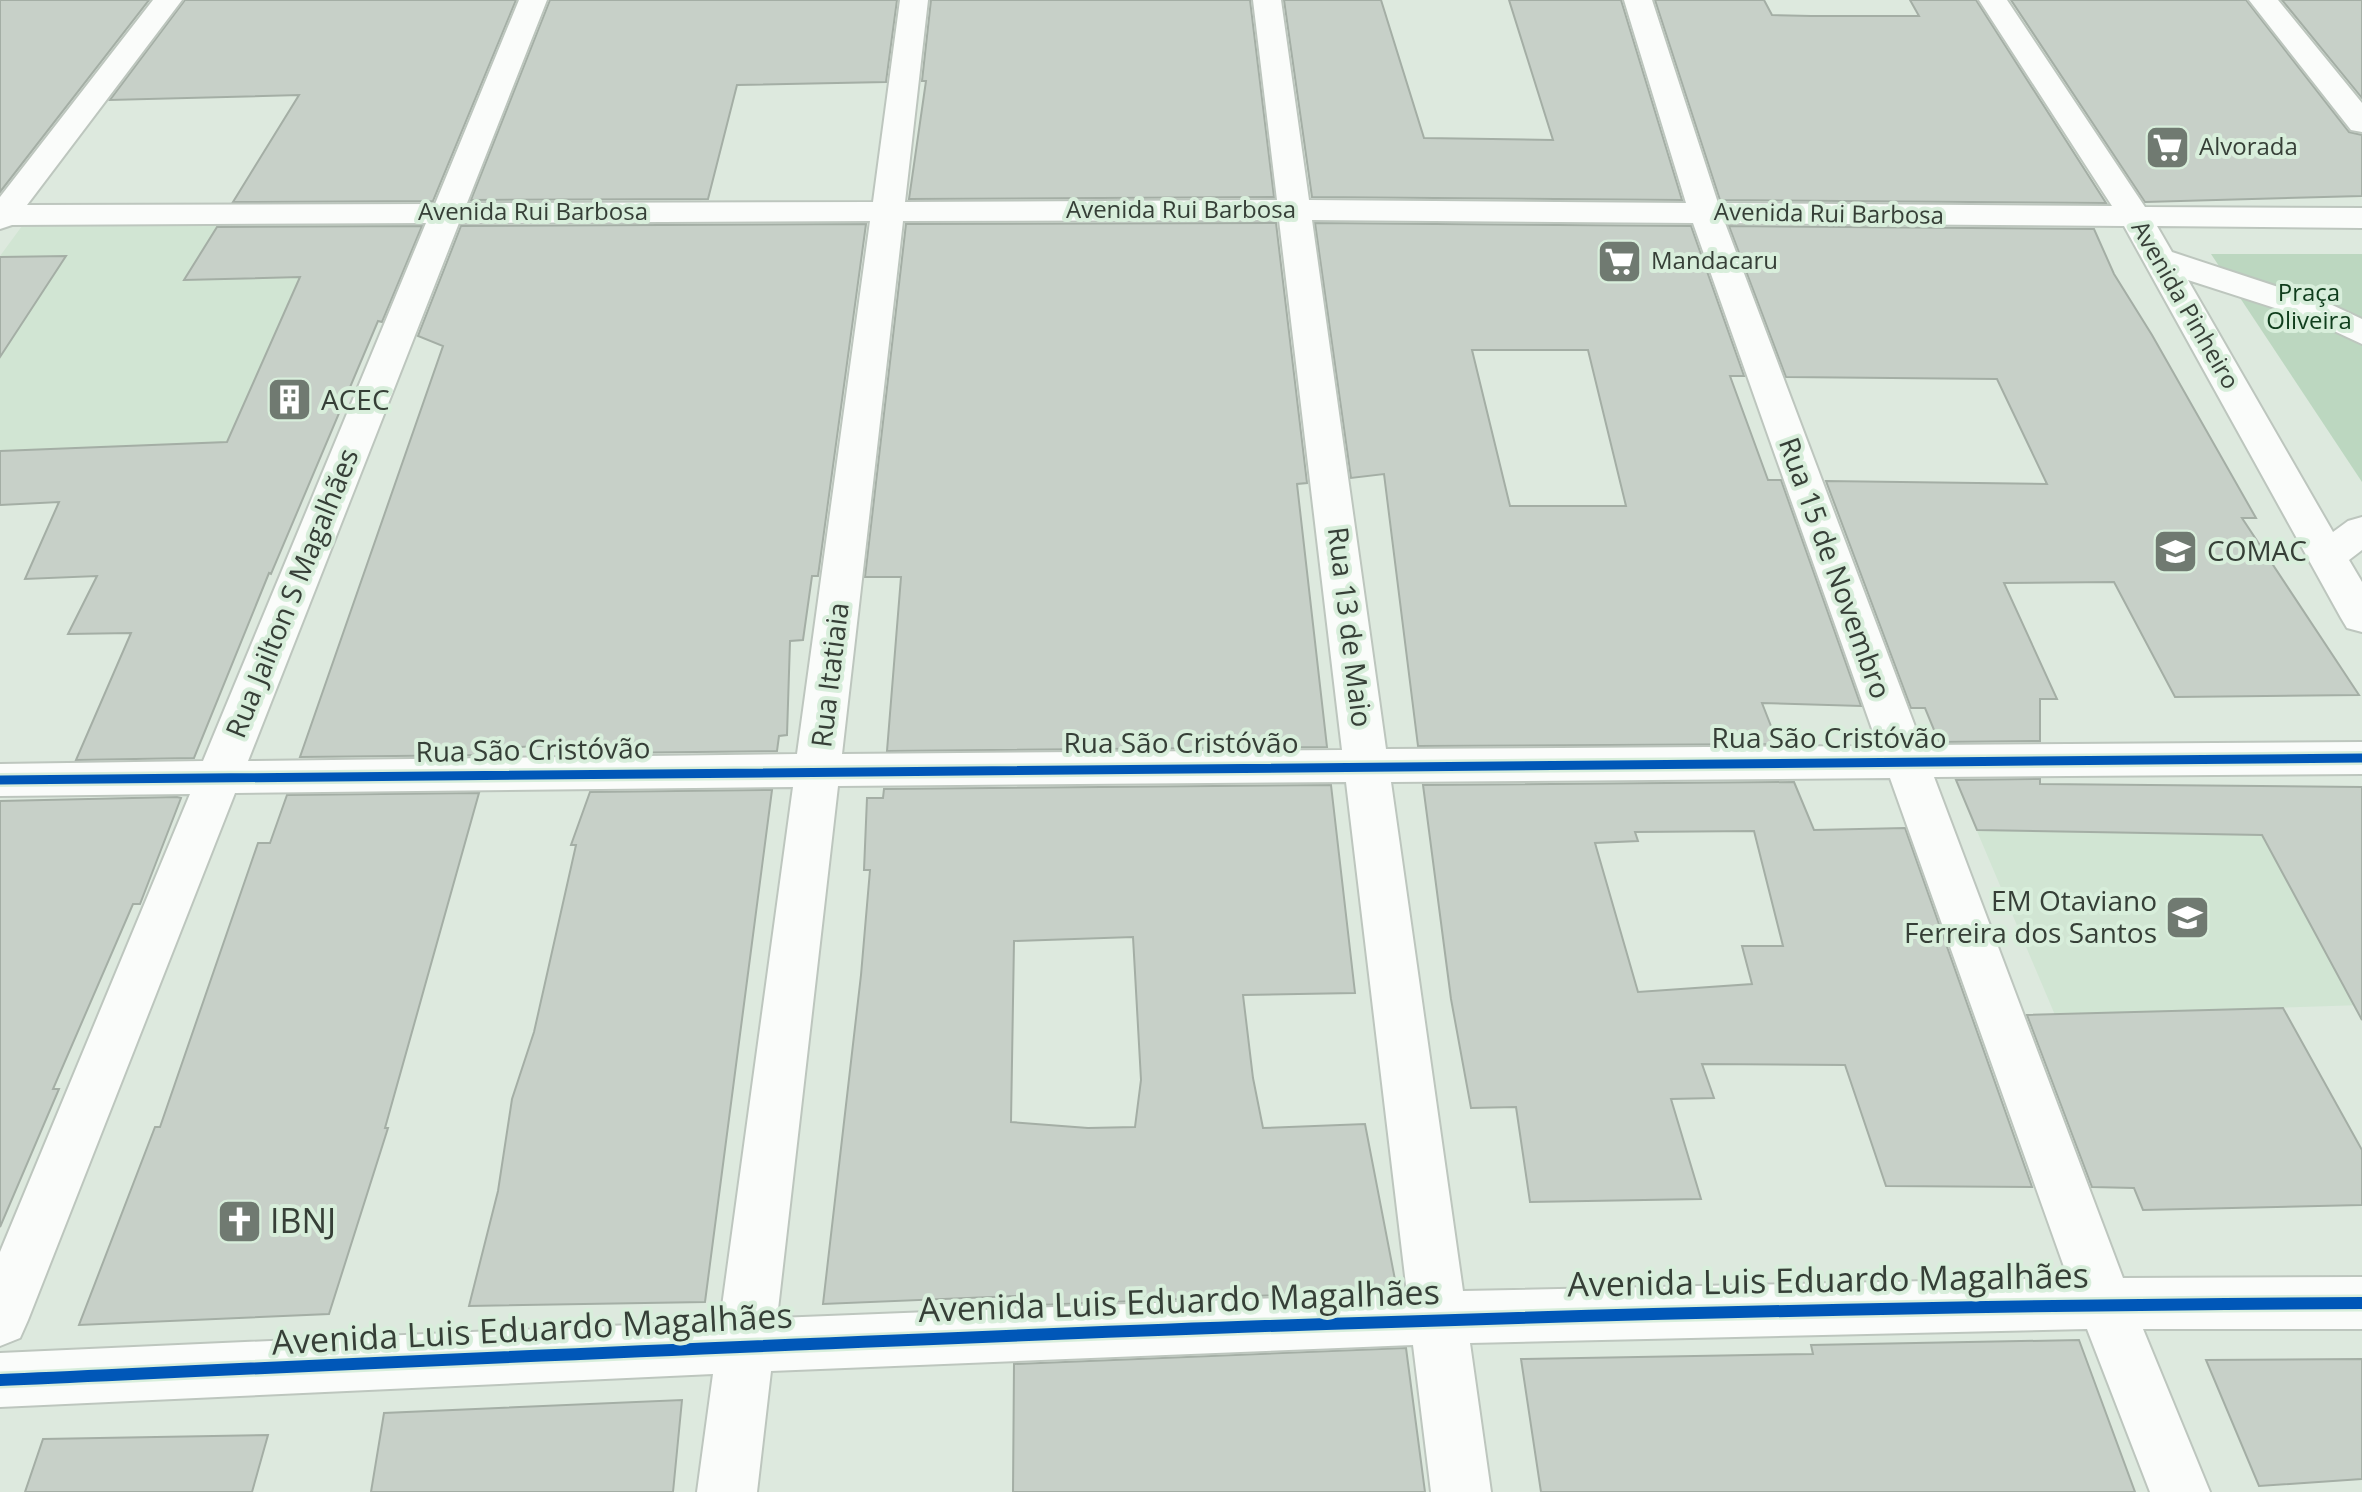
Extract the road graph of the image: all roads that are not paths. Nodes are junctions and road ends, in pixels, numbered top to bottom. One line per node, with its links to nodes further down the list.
1 (168, 0): 13 (street)
2 (533, 0): 11 (street, Rua Jailton S Magalhães)
3 (914, 0): 10 (street, Rua Itatiaia)
4 (1267, 0): 9 (street, Rua 13 de Maio)
5 (1638, 0): 12 (street, Rua 15 de Novembro)
6 (1993, 0): 14 (street, Avenida Pinheiro)
7 (2263, 0): 8 (street)
8 (2362, 123)
9 (1296, 210): 10 (street, Avenida Rui Barbosa); 12 (street, Avenida Rui Barbosa); 23 (street, Rua 13 de Maio)
10 (888, 211): 11 (street, Avenida Rui Barbosa); 24 (street, Rua Itatiaia)
11 (445, 212): 13 (street, Avenida Rui Barbosa); 25 (street, Rua Jailton S Magalhães)
12 (1705, 212): 14 (street, Avenida Rui Barbosa); 22 (street, Rua 15 de Novembro)
13 (1, 216)
14 (2136, 218): 15 (street, Avenida Rui Barbosa); 16 (street, Avenida Pinheiro)
15 (2362, 218)
16 (2159, 259): 17 (street); 19 (street, Avenida Pinheiro)
17 (2362, 333)
18 (2362, 530): 19 (street)
19 (2328, 557): 20 (street, Avenida Pinheiro)
20 (2362, 618)
21 (2362, 758): 22 (street, Rua São Cristóvão)
22 (1906, 761): 23 (street, Rua São Cristóvão); 27 (street, Rua 15 de Novembro)
23 (1368, 766): 24 (street, Rua São Cristóvão); 29 (street, Rua 13 de Maio)
24 (818, 770): 25 (street, Rua São Cristóvão); 31 (street, Rua Itatiaia)
25 (218, 778): 26 (street, Rua São Cristóvão); 30 (street, Rua Jailton S Magalhães)
26 (0, 780)
27 (2104, 1302): 28 (street, Avenida Luis Eduardo Magalhães); 29 (street, Avenida Luis Eduardo Magalhães); 35 (street, Rua 15 de Novembro)
28 (2362, 1303)
29 (1438, 1317): 31 (street, Avenida Luis Eduardo Magalhães); 34 (street, Rua 13 de Maio)
30 (0, 1320)
31 (745, 1347): 32 (street, Avenida Luis Eduardo Magalhães); 33 (street, Rua Itatiaia)
32 (0, 1380)
33 (727, 1492)
34 (1461, 1492)
35 (2180, 1492)

